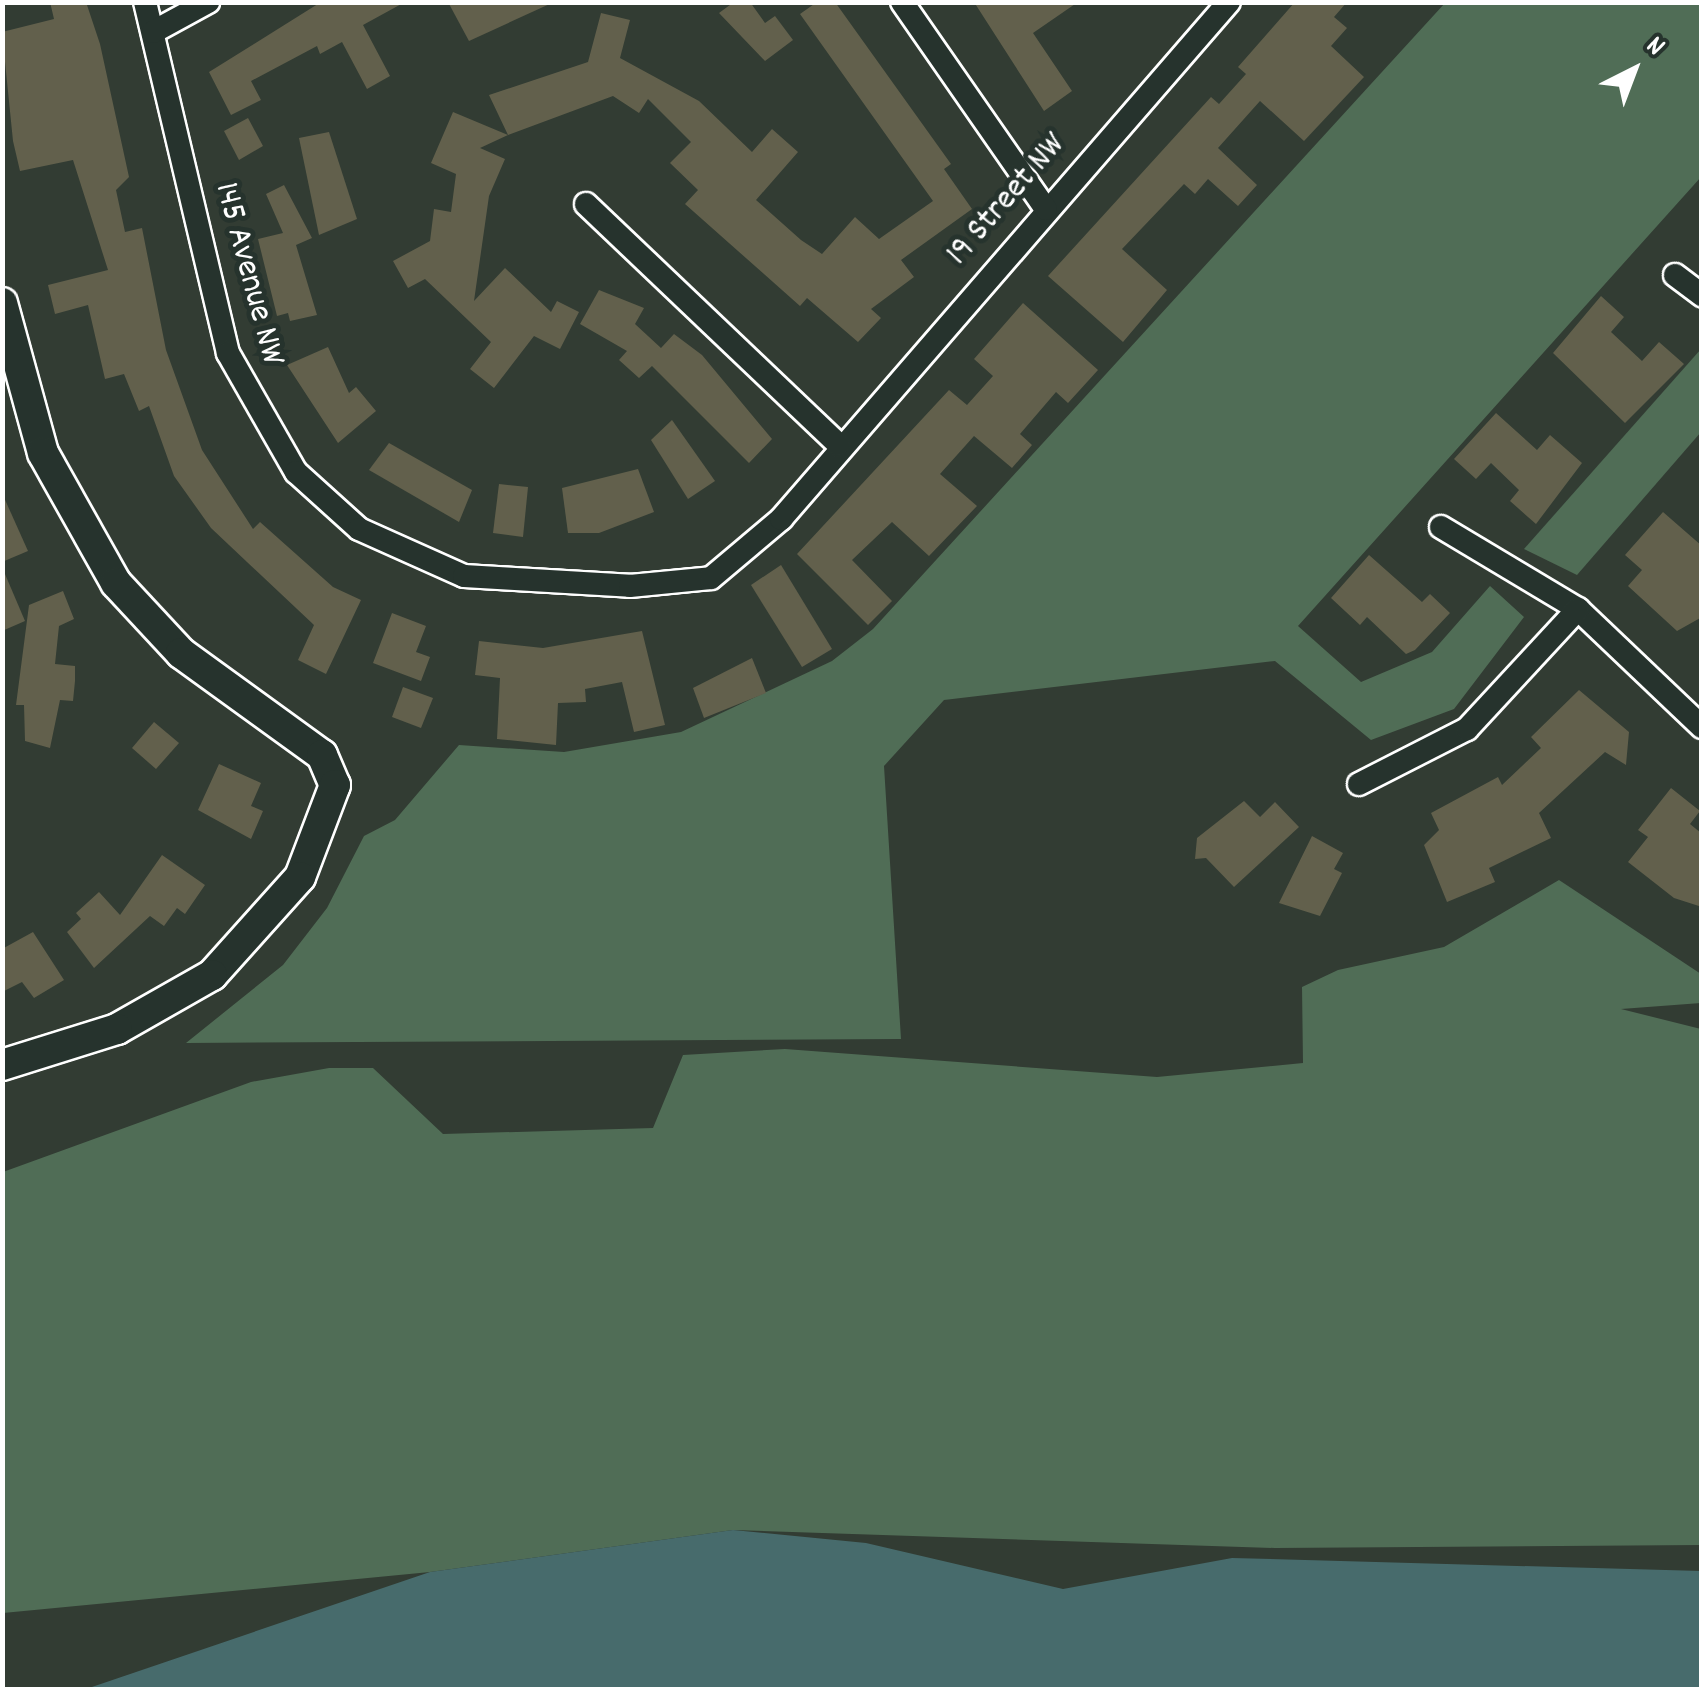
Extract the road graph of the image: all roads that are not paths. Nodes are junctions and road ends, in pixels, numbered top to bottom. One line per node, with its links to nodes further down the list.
1 (146, 2): 5 (street, 145 Avenue NW)
2 (208, 2): 5 (street)
3 (902, 2): 7 (street)
4 (1229, 2): 7 (street, 19 Street NW)
5 (152, 32): 13 (street, 145 Avenue NW)
6 (586, 204): 11 (street)
7 (1046, 209): 11 (street, 19 Street NW)
8 (1675, 275): 9 (street)
9 (1702, 295)
10 (2, 303): 17 (street)
11 (838, 445): 13 (street, 19 Street NW)
12 (1441, 527): 14 (street)
13 (464, 576)
14 (1578, 610): 15 (street); 16 (street)
15 (1702, 727)
16 (1359, 784)
17 (2, 1065)

